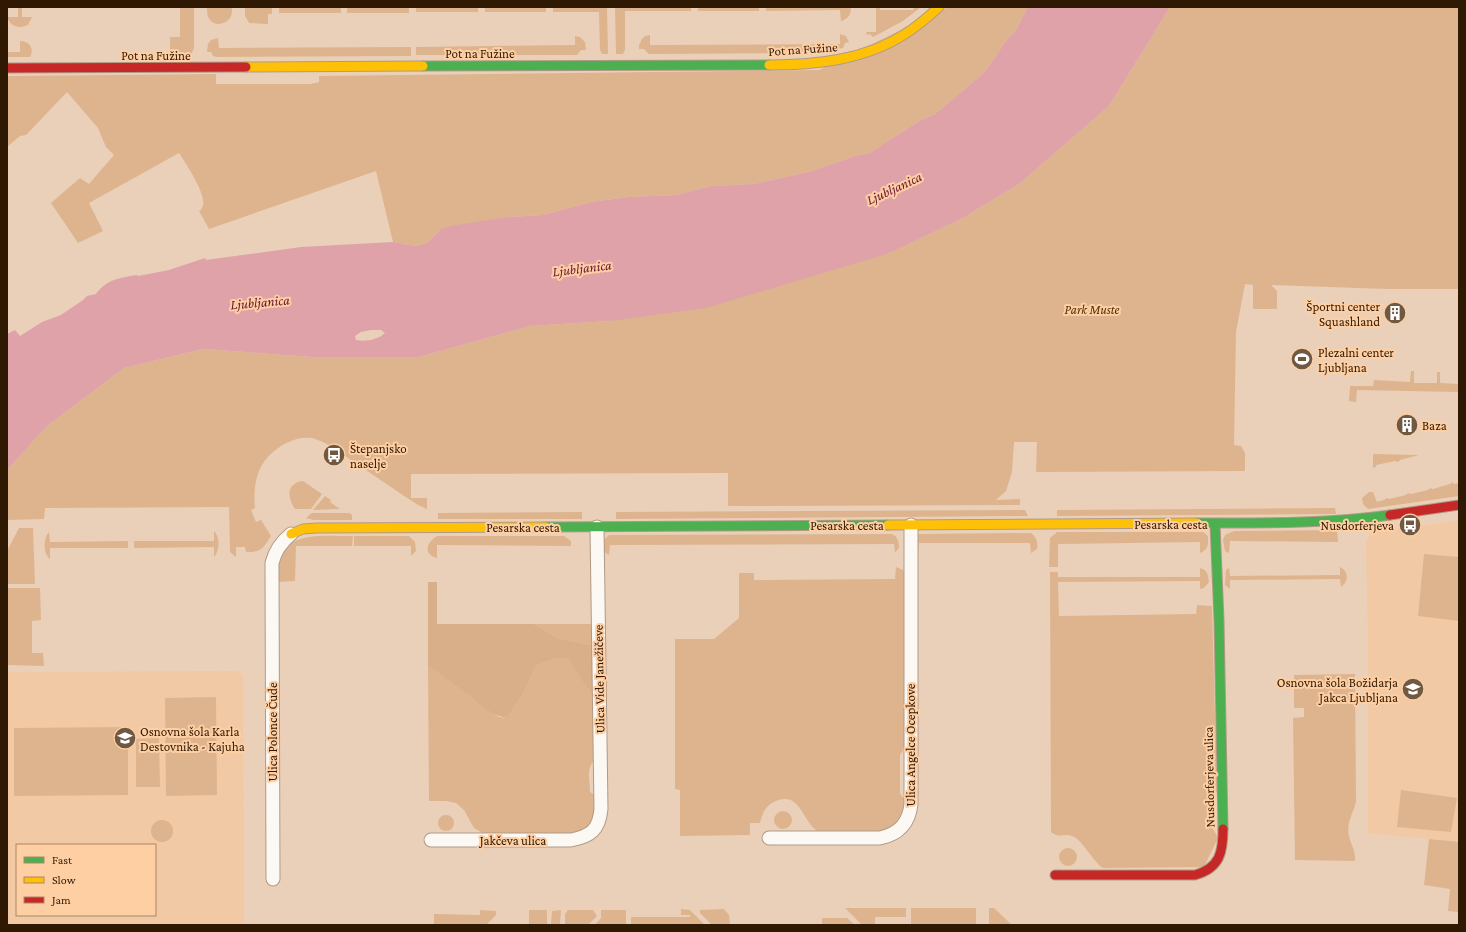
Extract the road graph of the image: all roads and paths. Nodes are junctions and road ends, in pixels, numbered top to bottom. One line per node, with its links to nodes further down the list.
1 (939, 7): 2 (street, Pot na Fužine)
2 (7, 68)
3 (1459, 505): 4 (street, Pesarska cesta)
4 (1215, 524): 5 (street, Pesarska cesta); 12 (street, Nusdorferjeva ulica)
5 (911, 525): 6 (street, Pesarska cesta); 10 (street, Ulica Angelce Ocepkove)
6 (597, 527): 7 (street, Pesarska cesta); 9 (street, Ulica Vide Janežičeve)
7 (291, 534): 8 (street, Pesarska cesta)
8 (271, 584): 13 (street, Ulica Polonce Čude)
9 (594, 830): 11 (street, Jakčeva ulica)
10 (769, 838)
11 (431, 840)
12 (1055, 875)
13 (273, 879)

